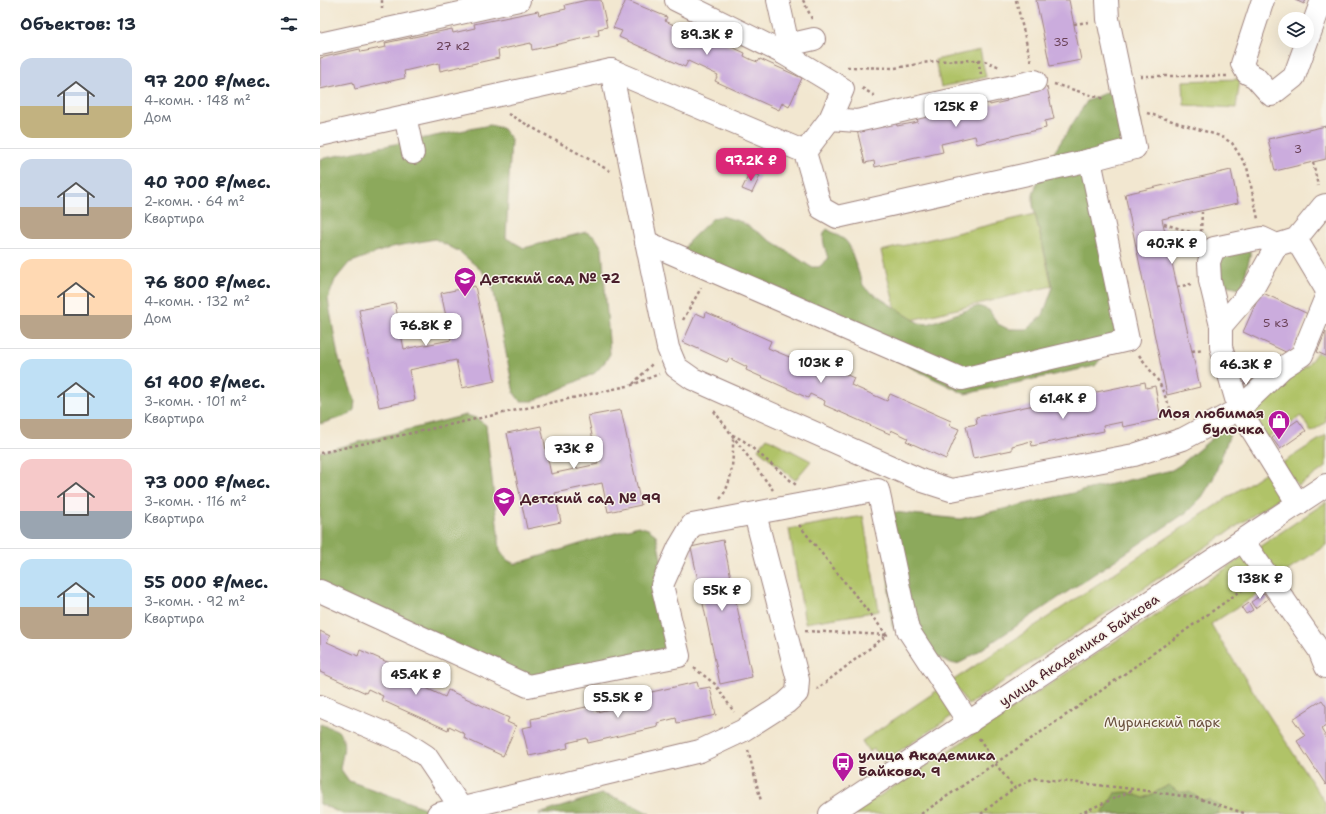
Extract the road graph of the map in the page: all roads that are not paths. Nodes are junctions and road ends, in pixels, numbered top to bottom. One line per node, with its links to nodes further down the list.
1 (518, 0): 8 (street)
2 (676, 0): 9 (street)
3 (778, 0): 9 (street)
4 (1107, 0): 17 (street)
5 (1263, 0): 6 (street)
6 (1322, 0)
7 (814, 31): 9 (street)
8 (320, 44)
9 (786, 49): 13 (street)
10 (610, 70): 12 (street); 15 (street); 19 (street)
11 (1035, 82): 13 (street)
12 (405, 116): 14 (street); 16 (street)
13 (830, 119): 15 (street)
14 (320, 135)
15 (804, 152): 17 (street)
16 (413, 154)
17 (1090, 160): 19 (street)
18 (1325, 206): 20 (street)
19 (646, 242): 25 (street)
20 (1286, 242): 21 (street); 23 (street); 23 (street)
21 (1326, 289)
22 (1326, 297): 24 (street)
23 (1221, 326): 24 (street)
24 (1239, 409): 25 (street); 28 (street)
25 (889, 466): 27 (street)
26 (1326, 486): 28 (street, улица Академика Байкова)
27 (878, 490): 29 (street); 34 (street)
28 (1298, 504): 30 (street, улица Академика Байкова)
29 (755, 514): 31 (street); 35 (street)
30 (1243, 541): 32 (street); 34 (street, улица Академика Байкова)
31 (320, 591)
32 (1324, 654)
33 (320, 706): 35 (street)
34 (969, 723): 37 (street, улица Академика Байкова)
35 (464, 811): 36 (street)
36 (438, 814)
37 (830, 814)

